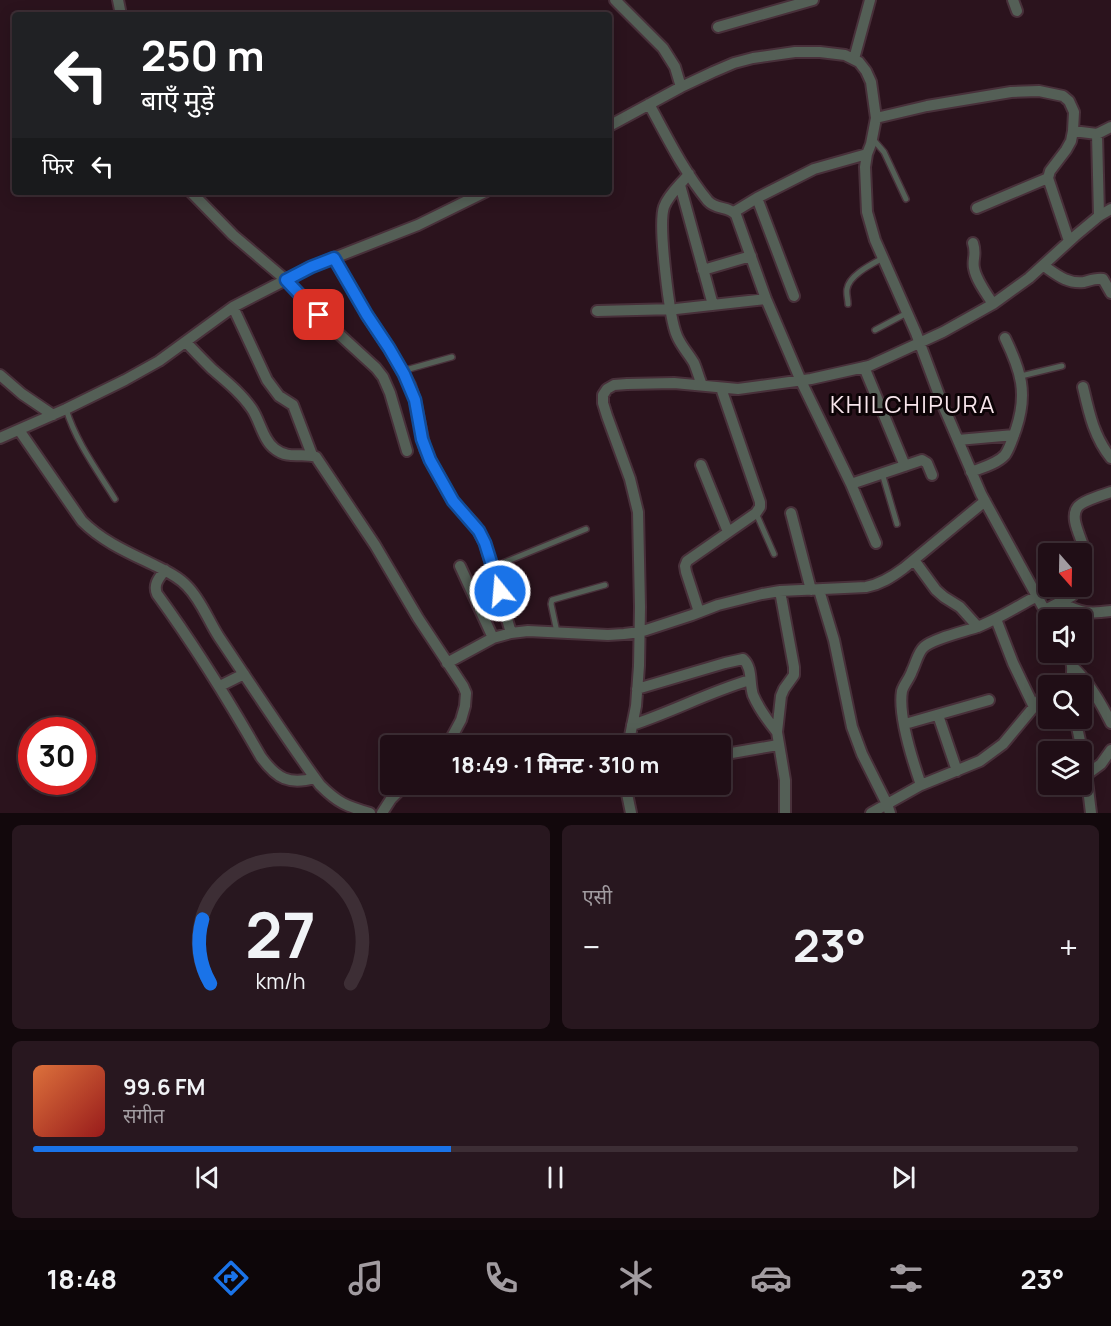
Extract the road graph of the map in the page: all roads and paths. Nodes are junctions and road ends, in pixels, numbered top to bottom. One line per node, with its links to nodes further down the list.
1 (615, 0): 6 (street)
2 (813, 0): 4 (street)
3 (870, 0): 5 (street)
4 (718, 27)
5 (854, 59): 6 (street); 8 (street)
6 (681, 87): 7 (street)
7 (649, 104): 9 (street); 15 (street)
8 (876, 118): 11 (street); 13 (street)
9 (612, 124)
10 (1111, 127): 12 (street)
11 (1073, 131): 12 (street); 16 (street)
12 (1098, 134): 25 (street)
13 (872, 138): 14 (street); 21 (lane)
14 (867, 154): 20 (street); 30 (street)
15 (689, 174): 17 (street); 24 (street)
16 (1048, 178): 22 (street); 26 (street)
17 (680, 185): 32 (street); 41 (street)
18 (194, 195): 33 (street)
19 (479, 195): 29 (street)
20 (757, 198): 24 (street); 35 (street)
21 (906, 199)
22 (977, 208)
23 (1111, 209): 25 (street)
24 (734, 212): 28 (street)
25 (1099, 216): 26 (street)
26 (1069, 241): 31 (street)
27 (973, 243): 39 (street)
28 (751, 256): 32 (street); 36 (street)
29 (334, 258): 33 (street); 51 (street)
30 (883, 258): 38 (lane); 43 (street)
31 (1044, 266): 34 (street); 39 (street)
32 (703, 270): 37 (street)
33 (286, 280): 40 (street); 64 (street)
34 (1111, 293)
35 (794, 296)
36 (766, 299): 37 (street); 54 (street)
37 (713, 304): 41 (street)
38 (848, 304)
39 (993, 304): 47 (street)
40 (233, 308): 46 (street); 65 (street)
41 (670, 309): 42 (street); 55 (street)
42 (597, 311)
43 (907, 313): 44 (lane); 47 (street)
44 (875, 330)
45 (1005, 338): 53 (street)
46 (186, 342): 58 (street); 65 (street)
47 (920, 343): 50 (street); 63 (street)
48 (452, 357): 51 (lane)
49 (1062, 366): 53 (lane)
50 (864, 367): 54 (street); 68 (street)
51 (402, 370): 86 (street)
52 (0, 375): 59 (street)
53 (1021, 375): 61 (street)
54 (801, 381): 57 (street); 72 (street)
55 (702, 385): 57 (street); 101 (street)
56 (1083, 387): 66 (street)
57 (721, 388): 76 (street)
58 (66, 409): 59 (street); 74 (lane)
59 (53, 415): 60 (street)
60 (19, 430): 62 (street); 87 (street)
61 (1014, 435): 63 (street); 69 (street)
62 (0, 438)
63 (958, 441): 69 (street)
64 (407, 451)
65 (312, 455): 104 (street)
66 (1111, 458)
67 (701, 465): 80 (street)
68 (905, 466): 70 (street); 71 (street)
69 (971, 472): 75 (street)
70 (882, 473): 72 (street); 78 (lane)
71 (932, 476)
72 (850, 484): 81 (street)
73 (1111, 492): 82 (street)
74 (115, 499)
75 (985, 501): 84 (street); 91 (street)
76 (756, 513): 80 (street); 83 (lane)
77 (791, 513): 89 (street)
78 (897, 524)
79 (586, 529): 86 (lane)
80 (728, 532): 97 (street)
81 (876, 543)
82 (1082, 543)
83 (774, 554)
84 (914, 560): 89 (street); 99 (street)
85 (460, 566): 103 (street)
86 (492, 567): 102 (street)
87 (165, 570): 107 (street); 110 (street)
88 (605, 585): 100 (lane)
89 (815, 590): 90 (street); 132 (street)
90 (780, 591): 97 (street); 119 (street)
91 (1037, 596): 94 (street); 98 (street)
92 (1070, 597): 93 (street)
93 (1061, 603): 95 (street); 96 (street)
94 (1045, 609)
95 (1054, 609)
96 (1111, 610)
97 (699, 612): 101 (street)
98 (996, 618): 99 (street); 114 (street)
99 (978, 627): 117 (street)
100 (557, 632): 101 (street); 102 (street)
101 (640, 632): 111 (street)
102 (511, 633): 103 (street)
103 (493, 638): 104 (street)
104 (447, 663): 120 (street)
105 (1072, 663): 106 (street)
106 (1073, 667): 108 (street); 116 (street)
107 (244, 674): 110 (street); 127 (street)
108 (1071, 675)
109 (750, 680): 111 (street); 118 (street); 119 (street)
110 (220, 686): 127 (street)
111 (637, 689): 118 (street)
112 (989, 700): 115 (street)
113 (1038, 702): 114 (street)
114 (1034, 706): 125 (street)
115 (938, 715): 117 (street); 125 (street)
116 (1111, 723)
117 (905, 724): 128 (street)
118 (632, 725): 121 (street)
119 (777, 732): 122 (street)
120 (453, 735)
121 (630, 735)
122 (778, 745): 124 (street); 136 (street)
123 (1111, 750): 126 (street)
124 (731, 753)
125 (957, 771): 128 (street)
126 (1092, 771)
127 (315, 778): 133 (street)
128 (921, 785): 132 (street)
129 (395, 795): 134 (street)
130 (627, 795): 135 (street)
131 (1089, 795): 138 (street)
132 (888, 809): 137 (street)
133 (370, 813)
134 (382, 813)
135 (631, 813)
136 (785, 813)
137 (870, 813)
138 (1091, 813)

